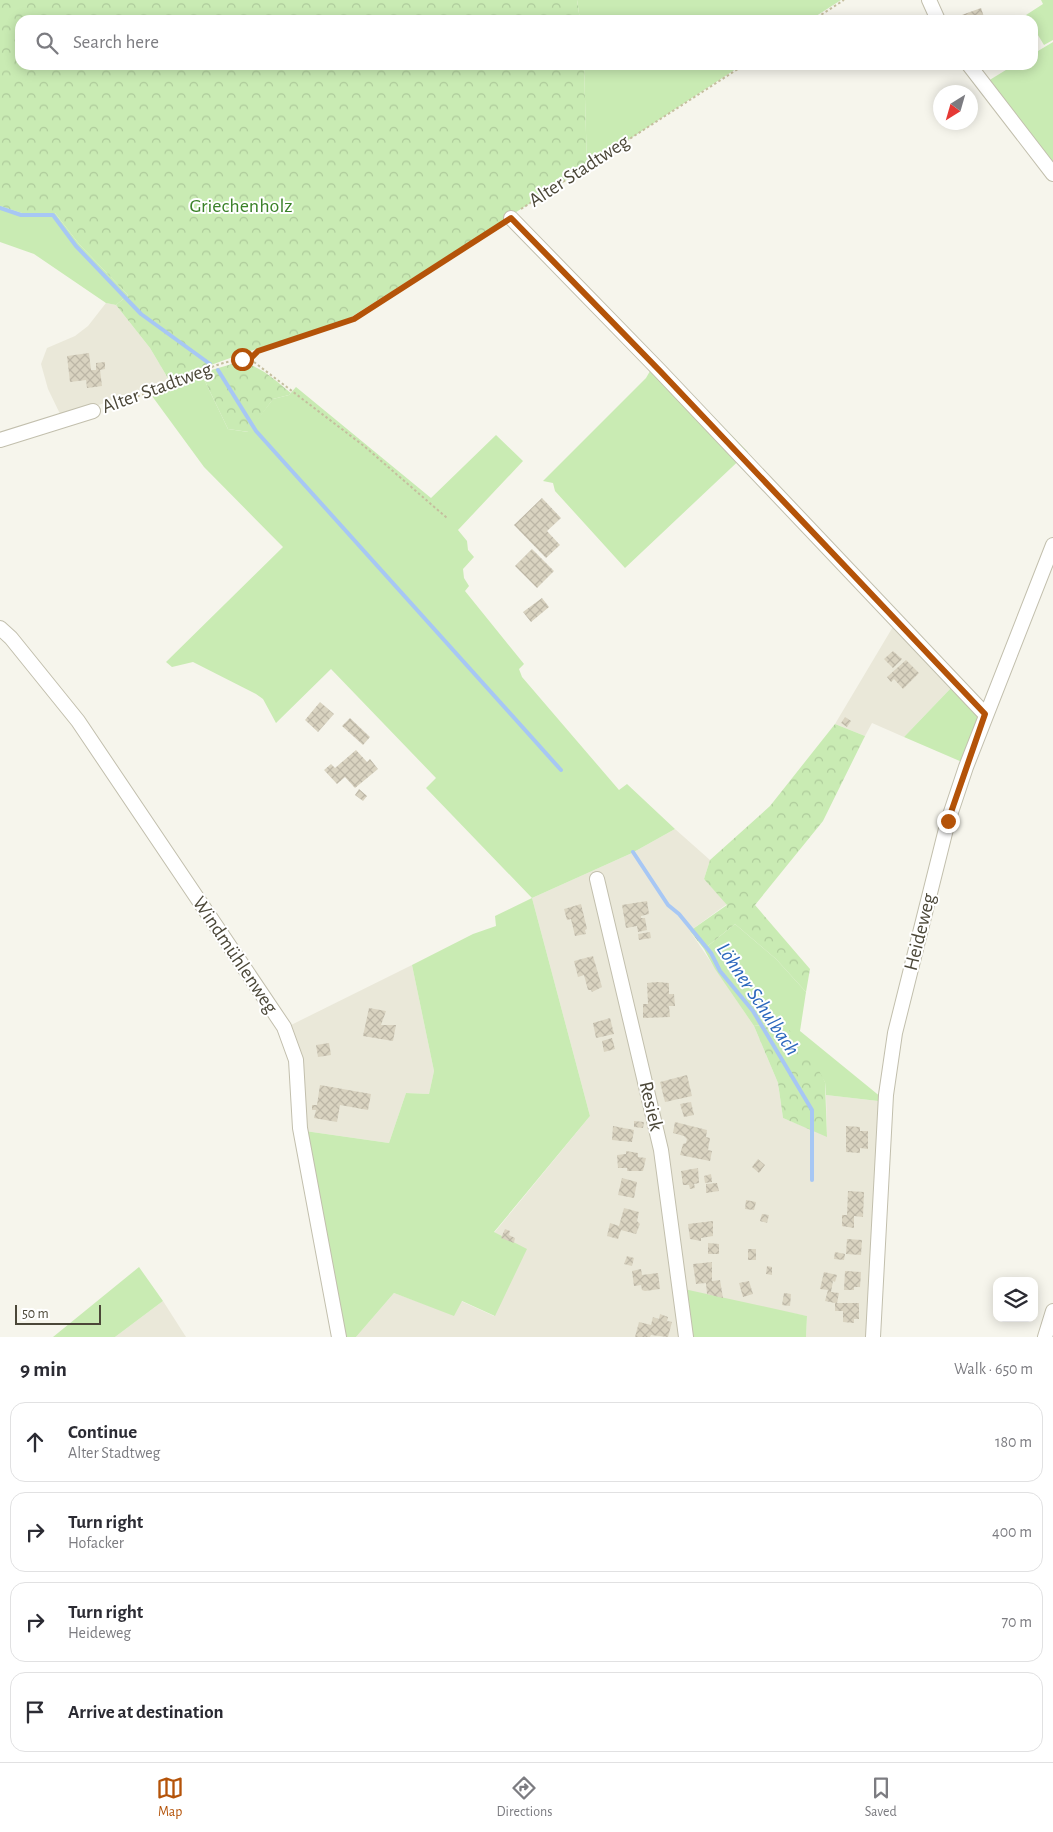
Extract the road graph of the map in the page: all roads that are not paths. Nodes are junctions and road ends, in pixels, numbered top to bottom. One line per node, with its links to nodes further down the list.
1 (929, 0): 2 (street)
2 (936, 15)
3 (973, 70): 4 (street)
4 (1053, 174)
5 (511, 218): 10 (street)
6 (93, 411): 7 (street, Alter Stadtweg)
7 (0, 440)
8 (1053, 545): 10 (street, Heideweg)
9 (0, 628): 13 (street, Windmühlenweg)
10 (985, 714): 15 (street, Heideweg)
11 (597, 879): 14 (street, Resiek)
12 (1053, 1311): 16 (street)
13 (339, 1337)
14 (686, 1337)
15 (873, 1337)
16 (1045, 1337)

